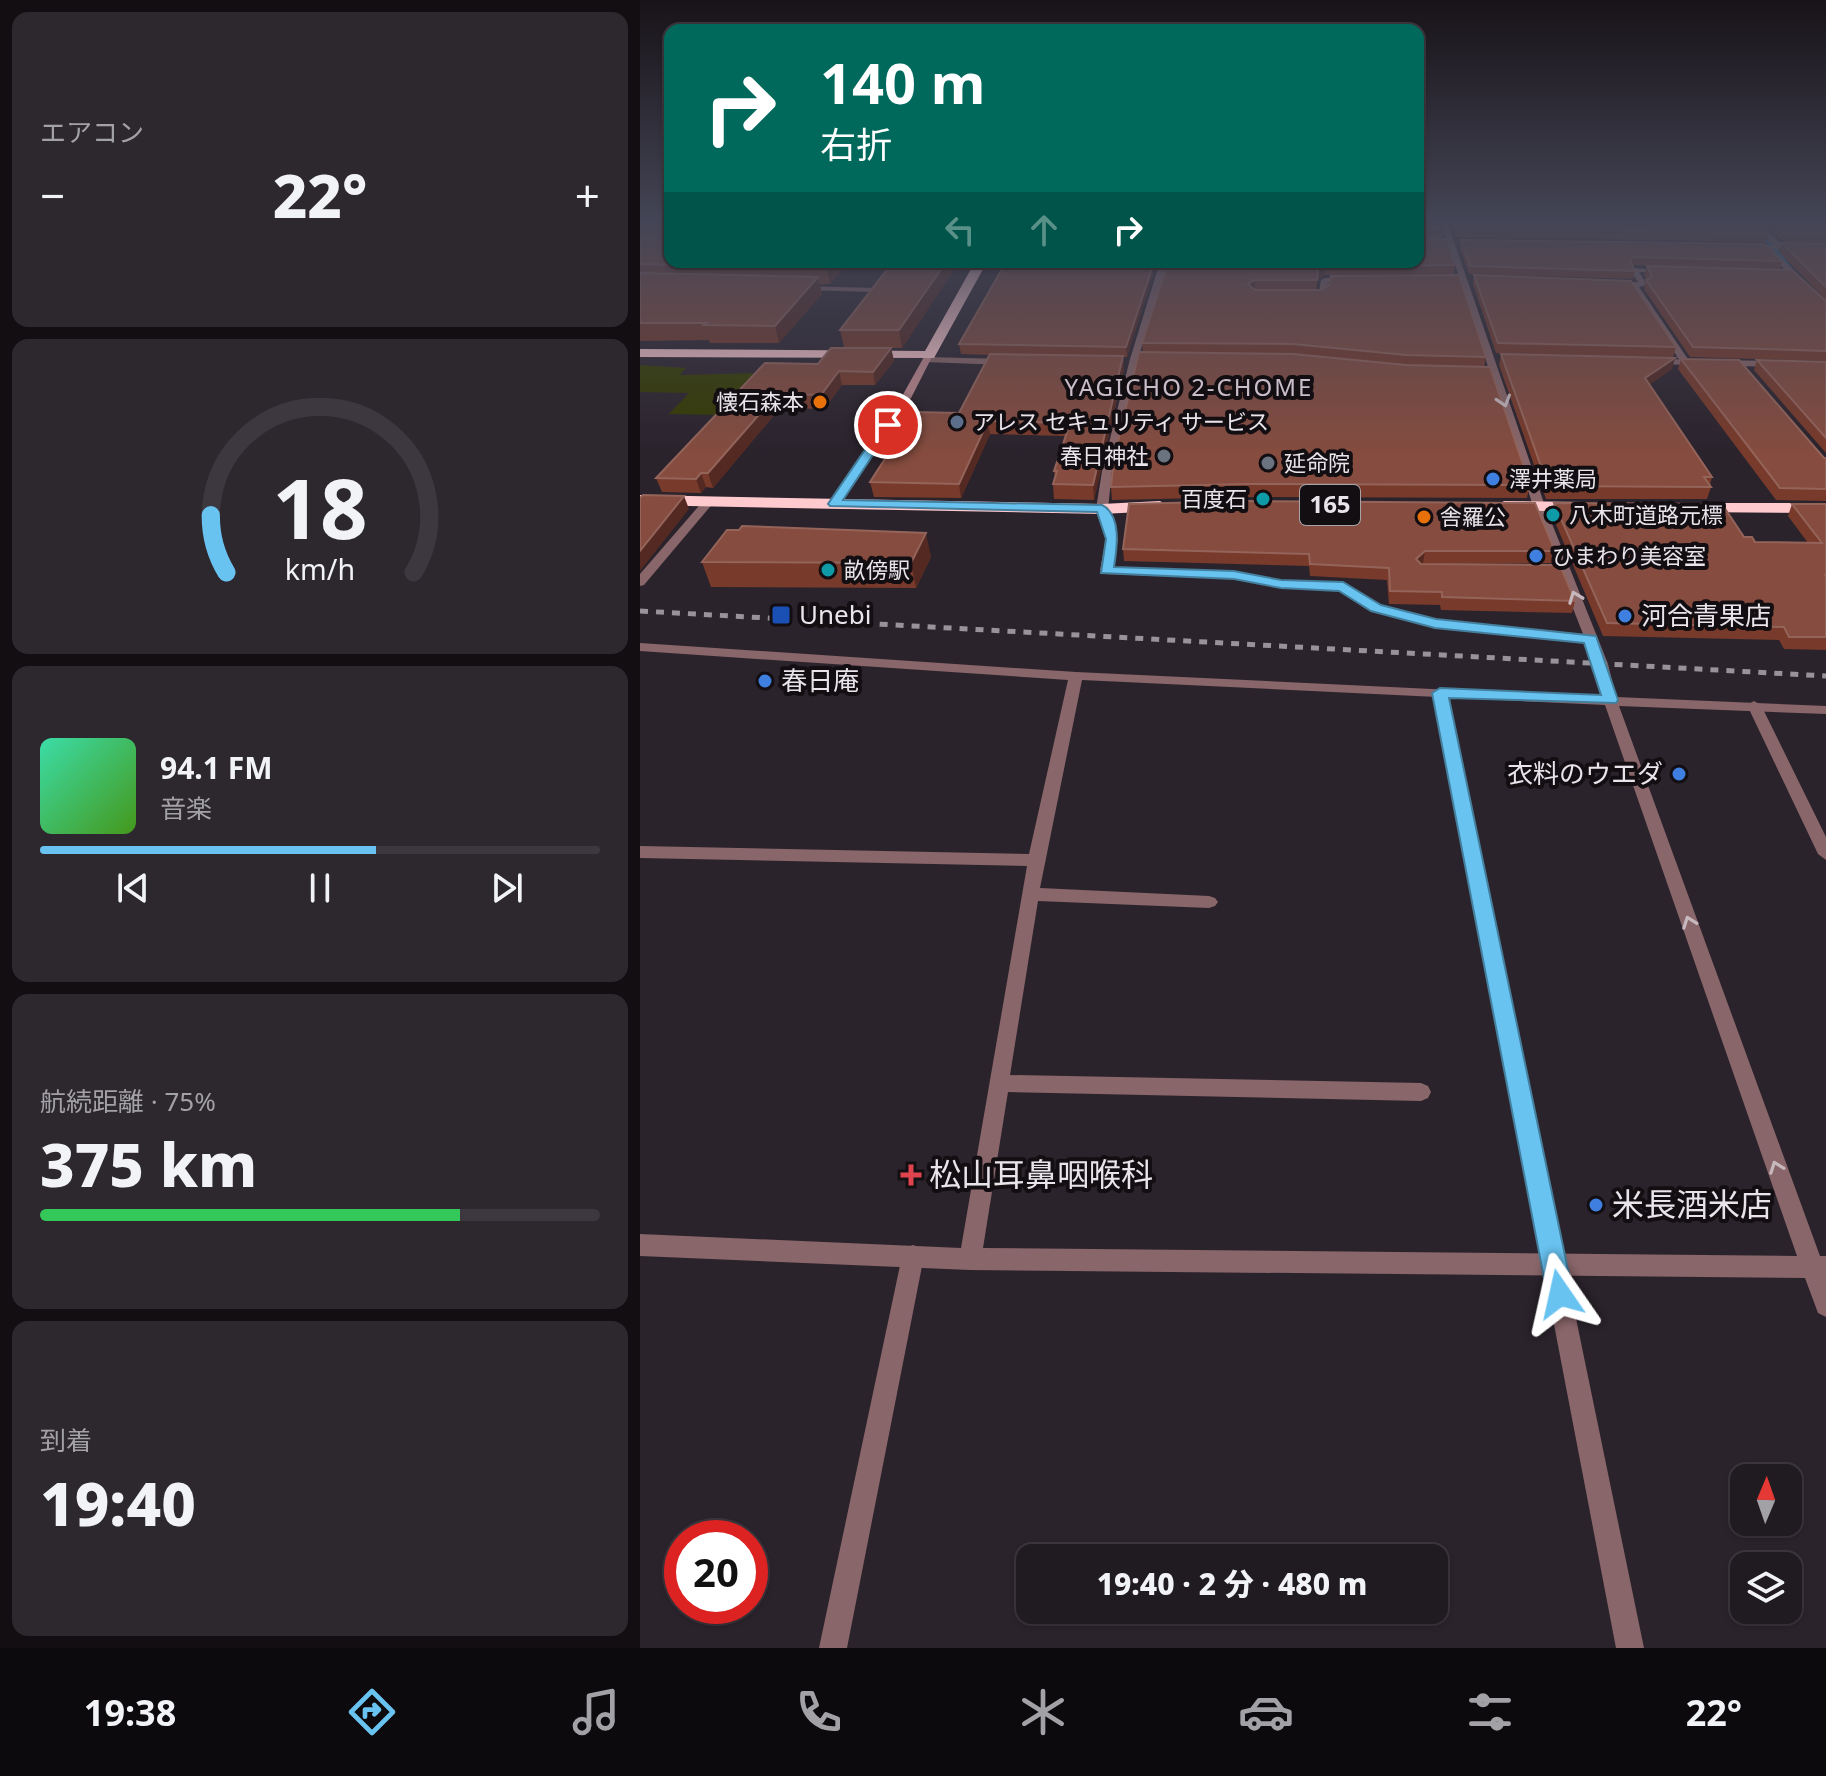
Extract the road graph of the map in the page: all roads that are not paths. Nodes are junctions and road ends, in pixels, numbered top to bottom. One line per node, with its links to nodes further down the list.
1 (961, 298): 6 (highway)
2 (1153, 298): 10 (street)
3 (1470, 298): 7 (street)
4 (1643, 298): 13 (street)
5 (640, 353): 6 (highway)
6 (928, 357): 11 (street); 22 (main road)
7 (1492, 359): 8 (street); 18 (street)
8 (1506, 359)
9 (1150, 360): 10 (street)
10 (1134, 361): 14 (street); 29 (street)
11 (1010, 362)
12 (1640, 362): 13 (street)
13 (1685, 362): 15 (street)
14 (1118, 363)
15 (1739, 363): 16 (street); 19 (street)
16 (1797, 365)
17 (1480, 373): 18 (street)
18 (1495, 373): 25 (street, one-way to 25)
19 (1748, 375)
20 (640, 500): 21 (highway)
21 (708, 502): 22 (highway); 30 (street)
22 (834, 504): 29 (highway)
23 (1172, 506): 29 (highway)
24 (1491, 506): 25 (highway)
25 (1539, 506): 26 (highway); 31 (street, one-way to 25)
26 (1602, 507)
27 (1671, 508): 28 (highway)
28 (1826, 508)
29 (1102, 509): 31 (street)
30 (640, 582)
31 (1591, 639): 35 (street)
32 (640, 647): 33 (street)
33 (1076, 676): 34 (street); 40 (street)
34 (1440, 693): 35 (street); 48 (street)
35 (1610, 700): 36 (street); 49 (street, one-way to 35)
36 (1754, 705): 37 (street); 39 (street)
37 (1826, 710)
38 (640, 852): 40 (street)
39 (1826, 854)
40 (1036, 860): 41 (street)
41 (1031, 894): 42 (street); 43 (street)
42 (1209, 902)
43 (1001, 1083): 44 (street); 47 (street)
44 (1421, 1092)
45 (640, 1245): 46 (street)
46 (913, 1256): 47 (street); 51 (street)
47 (970, 1259): 48 (street)
48 (1554, 1264): 49 (street); 52 (street)
49 (1819, 1267): 50 (street)
50 (1826, 1305)
51 (833, 1648)
52 (1630, 1648)

